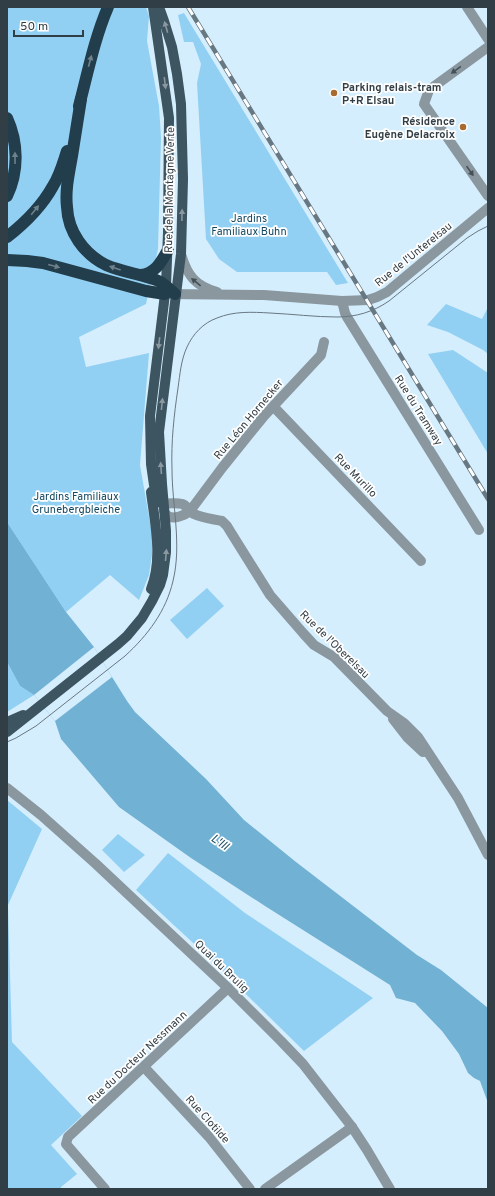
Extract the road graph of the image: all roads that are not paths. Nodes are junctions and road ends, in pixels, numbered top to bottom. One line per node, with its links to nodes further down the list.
1 (108, 7): 7 (highway, one-way to 1)
2 (153, 7): 13 (main road, Rue de la Montagne Verte, one-way to 13)
3 (159, 7): 14 (main road, Rue de la Montagne Verte, one-way to 3)
4 (467, 7): 5 (street)
5 (488, 39)
6 (488, 47): 10 (street, one-way to 10)
7 (81, 99): 12 (highway, one-way to 7); 16 (highway, one-way to 7)
8 (7, 118): 9 (highway, one-way to 8)
9 (7, 196)
10 (488, 196)
11 (488, 208): 19 (street, Rue de l'Unterelsau)
12 (7, 237)
13 (168, 250): 16 (highway); 17 (main road, Rue de la Montagne Verte)
14 (181, 254): 17 (main road, Rue de la Montagne Verte); 18 (street, Rue de l'Unterelsau, one-way to 14)
15 (7, 260): 17 (highway, one-way to 17)
16 (141, 275): 17 (highway)
17 (169, 291): 18 (street, Rue de l'Unterelsau); 21 (main road, Rue de la Montagne Verte)
18 (226, 294): 19 (street, Rue de l'Unterelsau)
19 (342, 301): 26 (street, Rue du Tramway)
20 (324, 342): 22 (street, Rue Léon Hornecker)
21 (160, 374): 23 (main road, one-way to 21); 23 (main road)
22 (273, 406): 24 (street, Rue Léon Hornecker); 27 (street, Rue Murillo)
23 (160, 505): 24 (street); 25 (main road); 25 (main road); 28 (main road, one-way to 23)
24 (188, 509): 33 (street, Rue de l'Oberelsau)
25 (155, 523): 28 (main road)
26 (479, 530)
27 (421, 561)
28 (134, 627): 29 (main road)
29 (39, 707): 30 (main road); 31 (main road)
30 (7, 722)
31 (7, 732)
32 (7, 788): 34 (street, Quai du Brulig)
33 (488, 855)
34 (228, 988): 35 (street, Rue du Docteur Nessmann); 36 (street, Quai du Brulig)
35 (144, 1067): 37 (street, Rue du Docteur Nessmann); 38 (street, Rue Clotilde)
36 (352, 1127): 39 (street); 40 (street, Quai du Brulig)
37 (105, 1189)
38 (250, 1189)
39 (265, 1189)
40 (390, 1189)

